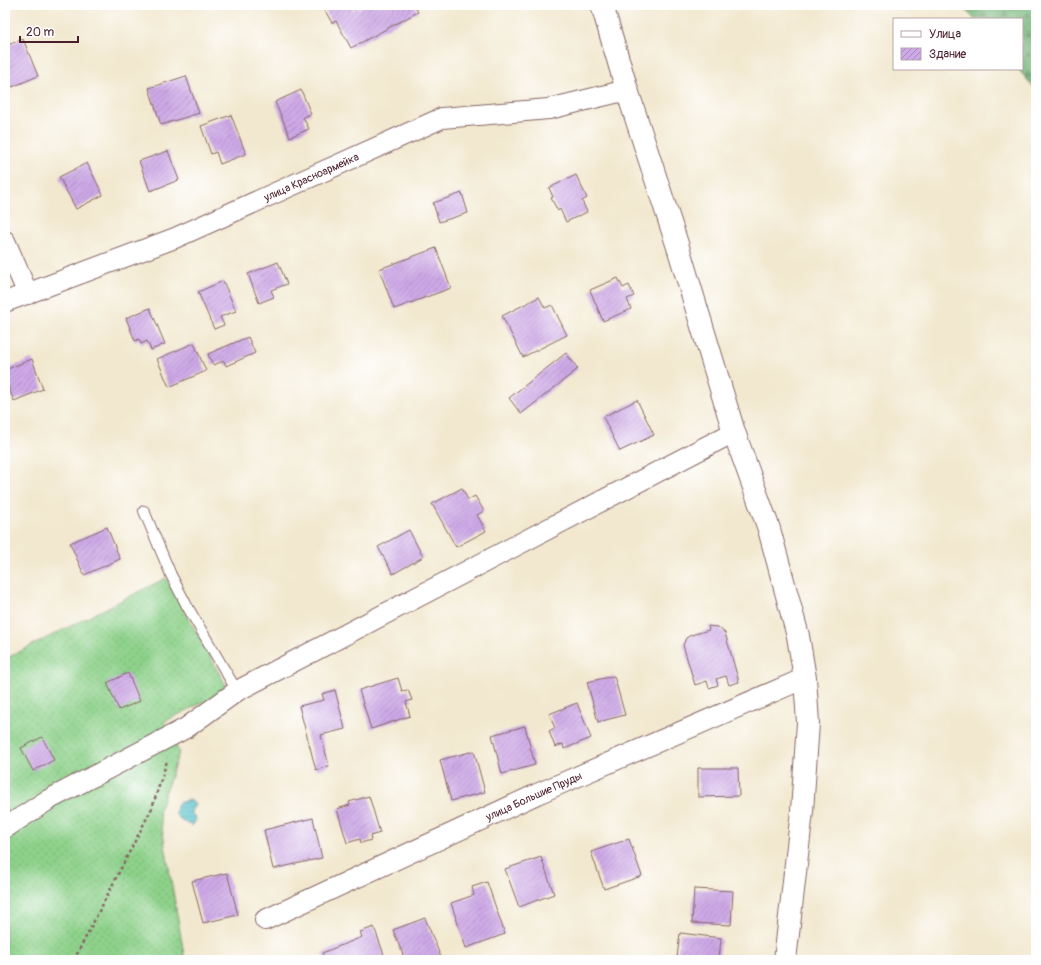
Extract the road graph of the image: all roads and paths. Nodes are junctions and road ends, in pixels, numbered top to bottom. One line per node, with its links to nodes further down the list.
1 (602, 5): 2 (street)
2 (627, 90): 4 (street, улица Красноармейка); 6 (street)
3 (5, 241): 4 (street)
4 (28, 294): 5 (street, улица Красноармейка)
5 (5, 302)
6 (734, 432): 8 (street); 9 (street)
7 (144, 511): 9 (lane)
8 (805, 678): 12 (street, улица Большие Пруды); 14 (street)
9 (237, 691): 11 (street)
10 (167, 758): 13 (path)
11 (5, 828)
12 (265, 920)
13 (74, 960)
14 (785, 960)

